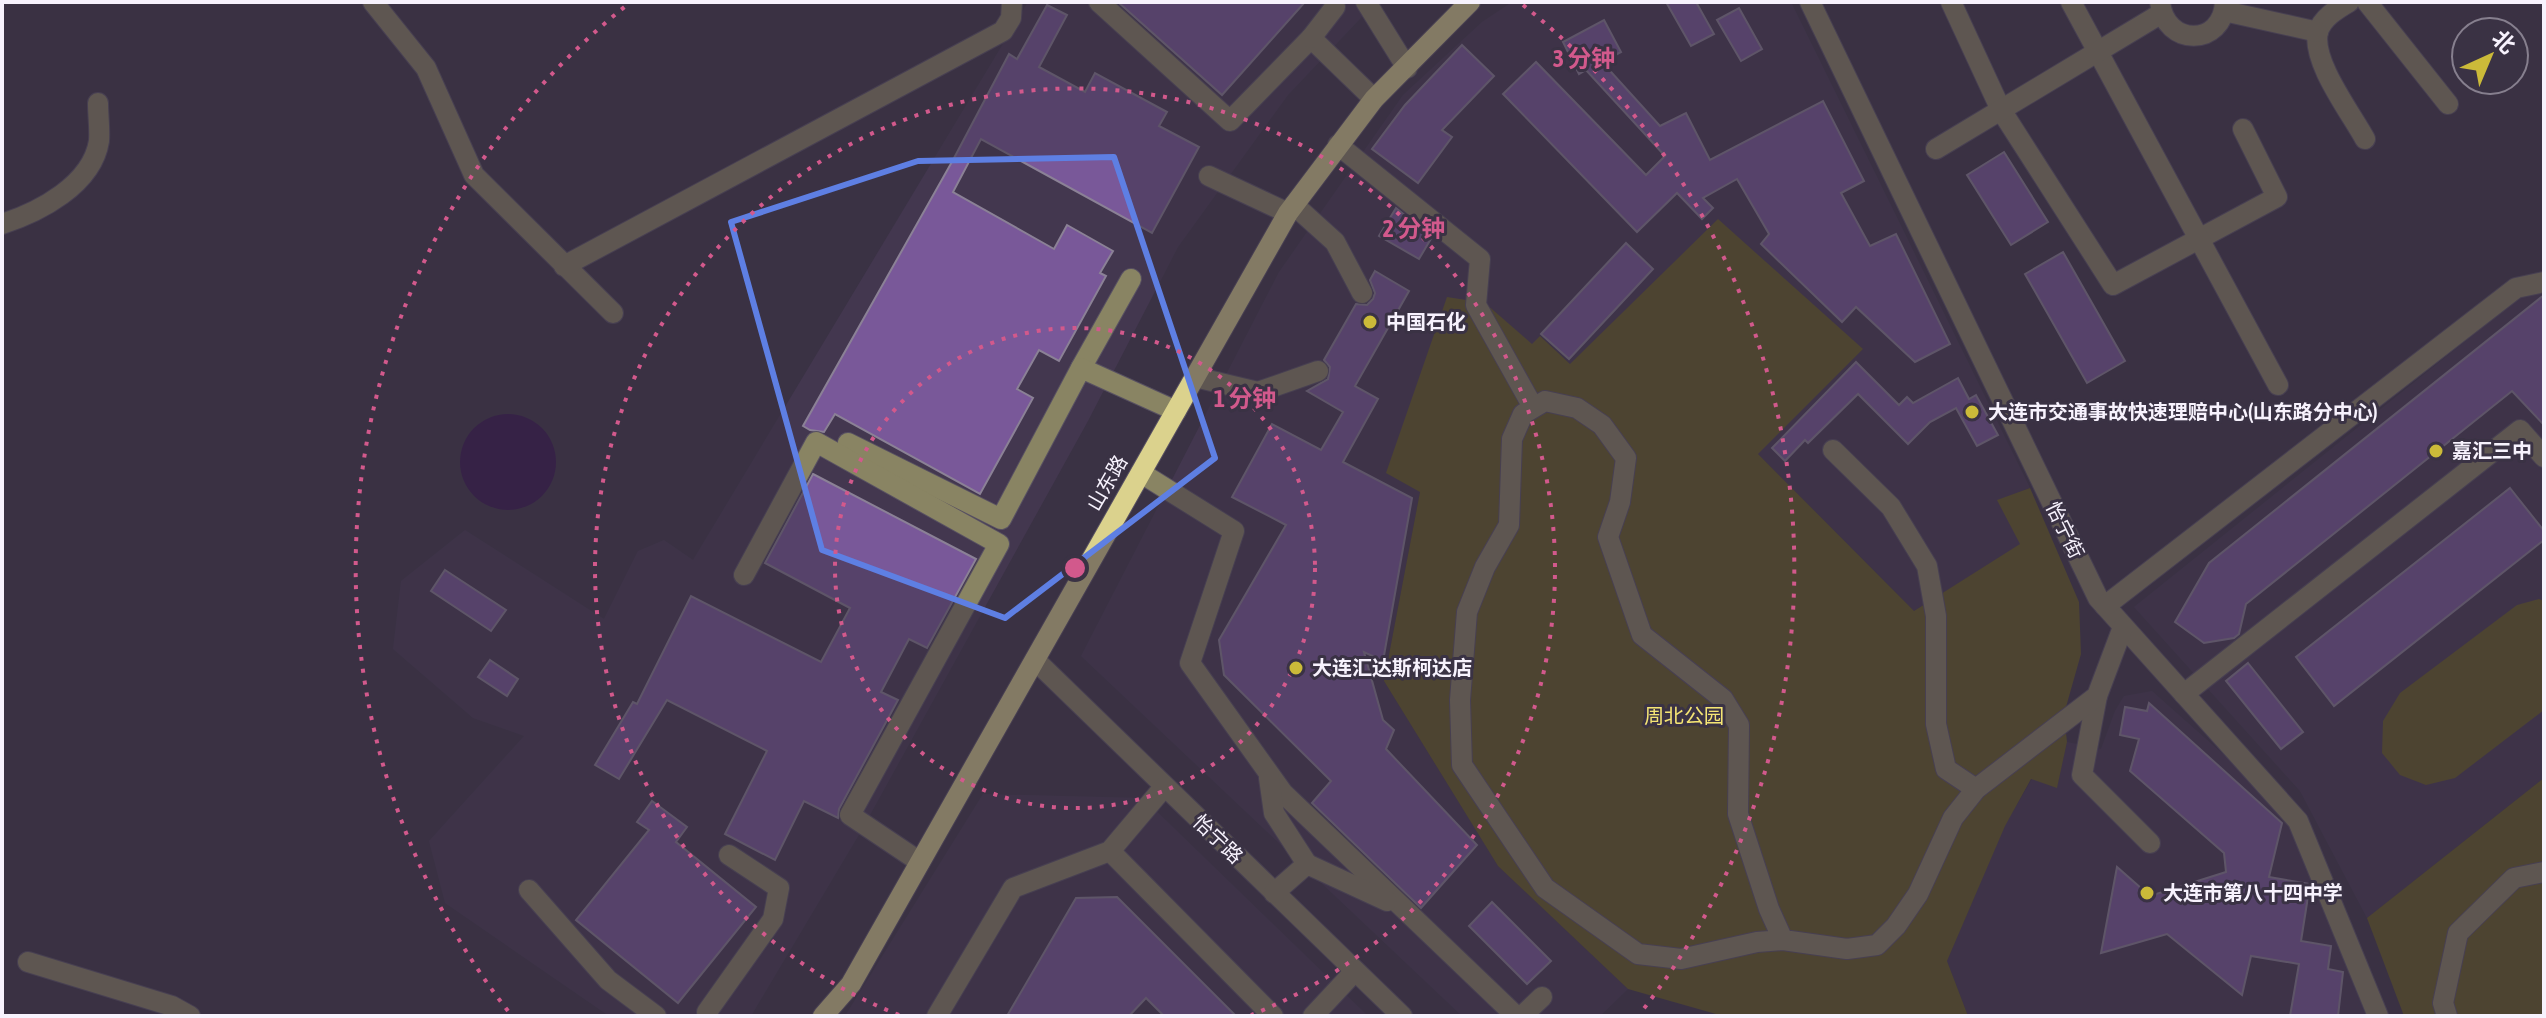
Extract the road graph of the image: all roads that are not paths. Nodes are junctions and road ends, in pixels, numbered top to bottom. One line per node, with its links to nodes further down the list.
1 (373, 2): 30 (street)
2 (1012, 2): 30 (street)
3 (1099, 2): 15 (street)
4 (1366, 2): 17 (street)
5 (1470, 2): 17 (main road, 山东路)
6 (1810, 2): 46 (street, 怡宁街)
7 (1951, 2): 21 (street)
8 (2071, 2): 16 (street)
9 (2349, 2): 14 (street)
10 (2367, 2): 20 (street)
11 (2225, 6): 13 (street); 14 (street)
12 (1335, 7): 15 (street)
13 (2161, 7): 16 (street)
14 (2318, 32): 23 (street)
15 (1311, 38): 18 (street)
16 (2097, 52): 21 (street); 29 (street)
17 (1407, 68): 18 (main road, 山东路)
18 (1374, 99): 24 (main road, 山东路)
19 (98, 103): 28 (street)
20 (2448, 104)
21 (2001, 110): 25 (street); 29 (street)
22 (2243, 129): 29 (street)
23 (2365, 139)
24 (1338, 145): 27 (main road, 山东路); 39 (street)
25 (1936, 149)
26 (1209, 176): 27 (street)
27 (1291, 209): 33 (street); 37 (main road, 山东路)
28 (2, 224)
29 (2199, 240): 38 (street)
30 (564, 266): 34 (street)
31 (1131, 279): 35 (street)
32 (2544, 282): 46 (street)
33 (1362, 293)
34 (613, 313)
35 (1081, 368): 40 (street); 41 (street)
36 (1318, 371): 37 (street)
37 (1195, 377): 40 (main road, 山东路)
38 (2278, 385)
39 (1533, 407): 63 (street); 63 (street)
40 (1176, 411): 44 (main road, 山东路)
41 (848, 443)
42 (1833, 450): 53 (street)
43 (2544, 457): 49 (street)
44 (1141, 473): 48 (main road, 山东路); 51 (street)
45 (744, 575): 57 (street)
46 (2105, 606): 47 (street, 怡宁街)
47 (2123, 627): 49 (street, 怡宁街); 50 (street)
48 (1035, 660): 52 (street, 怡宁路); 57 (main road, 山东路)
49 (2184, 694): 76 (street, 怡宁街)
50 (2097, 696): 53 (street); 54 (street)
51 (1268, 773): 58 (street); 62 (street)
52 (1164, 787): 55 (street); 61 (street, 怡宁路)
53 (1976, 789): 63 (street)
54 (2150, 843)
55 (1110, 851): 71 (street); 72 (street)
56 (729, 855): 67 (street)
57 (920, 862): 70 (main road, 山东路)
58 (1307, 864): 61 (street); 62 (street)
59 (2544, 872): 77 (street)
60 (529, 890): 69 (street)
61 (1274, 893): 65 (street, 怡宁路)
62 (1404, 909): 75 (street)
63 (1783, 940)
64 (28, 962): 68 (street)
65 (1355, 971): 73 (street); 74 (street, 怡宁路)
66 (1542, 997): 75 (street)
67 (706, 1015)
68 (190, 1016)
69 (656, 1016)
70 (823, 1016)
71 (937, 1016)
72 (1273, 1016)
73 (1313, 1016)
74 (1402, 1016)
75 (1519, 1016)
76 (2378, 1016)
77 (2447, 1016)

